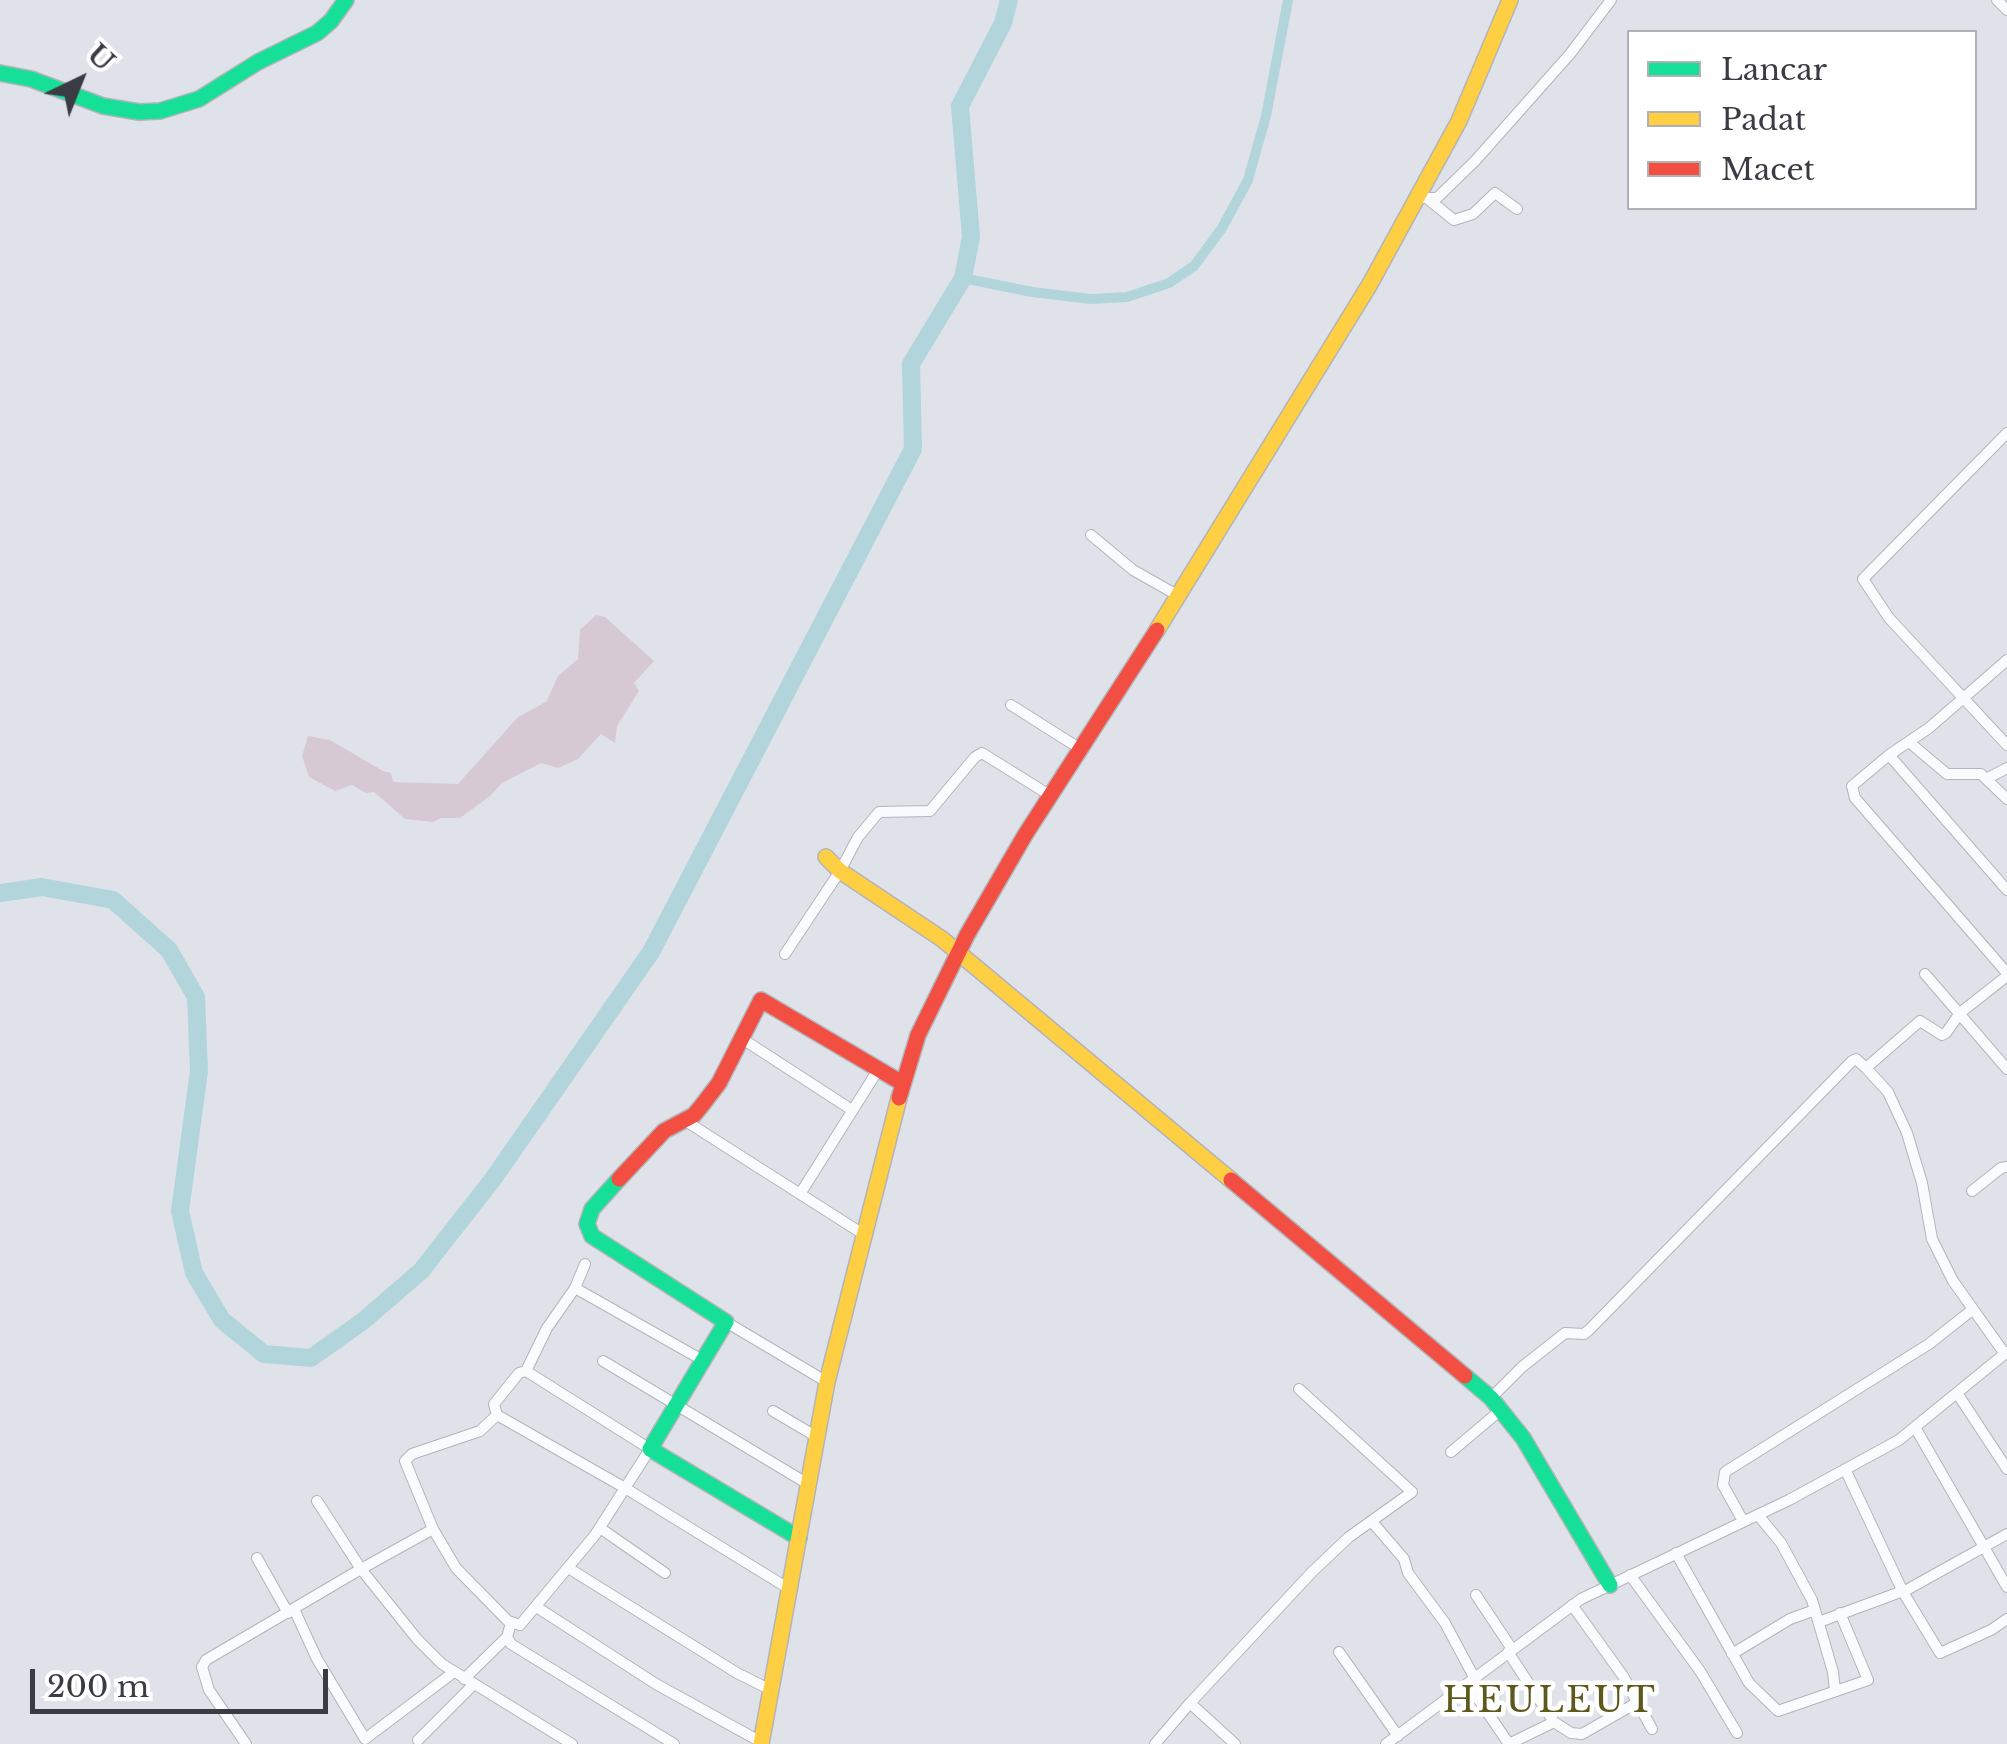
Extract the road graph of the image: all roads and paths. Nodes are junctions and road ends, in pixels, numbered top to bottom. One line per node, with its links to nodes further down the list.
1 (346, 0): 6 (street)
2 (1510, 0): 7 (street)
3 (1610, 0): 7 (street)
4 (1997, 0): 5 (street)
5 (2007, 10)
6 (0, 73)
7 (1424, 199): 8 (street); 11 (street)
8 (1517, 208)
9 (2007, 433): 13 (street)
10 (1091, 536): 11 (street)
11 (1178, 595): 17 (street)
12 (2007, 660): 13 (street)
13 (1962, 698): 15 (street); 16 (street)
14 (1010, 705): 17 (street)
15 (1909, 742): 18 (street); 20 (street)
16 (2007, 745)
17 (1082, 750): 21 (street)
18 (1889, 755): 25 (street); 29 (street)
19 (2007, 768): 20 (street)
20 (1986, 780): 22 (street)
21 (1051, 796): 24 (street); 27 (street)
22 (2007, 800)
23 (826, 857): 24 (street)
24 (840, 872): 26 (street); 27 (street)
25 (2007, 890)
26 (785, 954)
27 (958, 954): 35 (street); 53 (street)
28 (1925, 974): 30 (street)
29 (2007, 974): 30 (street)
30 (1960, 1013): 32 (street); 33 (street)
31 (740, 1038): 34 (street); 36 (street); 37 (street)
32 (1870, 1066): 44 (street); 53 (street)
33 (2007, 1069)
34 (878, 1070): 35 (street); 36 (street)
35 (902, 1083): 41 (street)
36 (852, 1110): 40 (street)
37 (684, 1120): 40 (street); 45 (street)
38 (2007, 1167): 39 (street)
39 (1972, 1191)
40 (800, 1194): 41 (street)
41 (863, 1234): 50 (street)
42 (584, 1264): 43 (street)
43 (575, 1288): 48 (street); 49 (street)
44 (1972, 1310): 46 (street); 67 (street)
45 (726, 1322): 48 (street); 50 (street)
46 (2005, 1357): 52 (street)
47 (603, 1361): 54 (street)
48 (704, 1361): 54 (street)
49 (526, 1371): 56 (street); 59 (street)
50 (827, 1382): 58 (street)
51 (1299, 1389): 68 (street)
52 (1957, 1393): 57 (street); 62 (street)
53 (1497, 1403): 60 (street); 80 (street)
54 (678, 1406): 59 (street); 63 (street)
55 (773, 1411): 58 (street)
56 (497, 1415): 64 (street); 70 (street)
57 (1916, 1429): 61 (street); 73 (street)
58 (818, 1437): 63 (street)
59 (650, 1449): 64 (street); 72 (street)
60 (1452, 1452)
61 (1845, 1469): 66 (street); 83 (street)
62 (2007, 1469)
63 (809, 1485): 72 (street)
64 (625, 1488): 69 (street); 82 (street)
65 (317, 1501): 76 (street)
66 (1758, 1514): 67 (street); 87 (street)
67 (1743, 1521): 74 (street)
68 (1373, 1523): 99 (street); 103 (street)
69 (600, 1528): 77 (street); 78 (street)
70 (433, 1530): 76 (street); 92 (street)
71 (2007, 1534): 73 (street)
72 (800, 1538): 82 (street)
73 (1985, 1548): 81 (street); 83 (street)
74 (1676, 1553): 79 (street); 96 (street)
75 (257, 1558): 88 (street)
76 (361, 1569): 88 (street); 97 (street)
77 (570, 1569): 86 (street); 101 (street)
78 (664, 1574)
79 (1630, 1575): 80 (street); 106 (street)
80 (1610, 1584): 85 (street)
81 (2007, 1586)
82 (790, 1590): 101 (street)
83 (1903, 1591): 89 (street); 90 (street)
84 (1476, 1595): 94 (street)
85 (1572, 1605): 94 (street); 102 (street)
86 (538, 1608): 92 (street); 110 (street)
87 (1815, 1610): 91 (street); 96 (street)
88 (291, 1611): 108 (street); 111 (street)
89 (1840, 1613): 91 (street); 100 (street)
90 (2007, 1618)
91 (1819, 1622): 100 (street)
92 (511, 1623): 93 (street)
93 (507, 1636): 98 (street); 113 (street)
94 (1510, 1651): 99 (street); 104 (street)
95 (1339, 1652): 107 (street)
96 (1732, 1654): 100 (street)
97 (454, 1672): 98 (street); 108 (street)
98 (469, 1682): 109 (street); 112 (street)
99 (1471, 1682): 107 (street); 116 (street)
100 (1834, 1690)
101 (772, 1691): 110 (street)
102 (1638, 1702): 104 (street); 105 (street)
103 (1190, 1703): 114 (street); 115 (street)
104 (1554, 1722): 116 (street)
105 (1652, 1729)
106 (1737, 1733)
107 (1392, 1741)
108 (366, 1742)
109 (419, 1743)
110 (761, 1743)
111 (246, 1744)
112 (572, 1744)
113 (674, 1744)
114 (1154, 1744)
115 (1236, 1744)
116 (1509, 1744)

